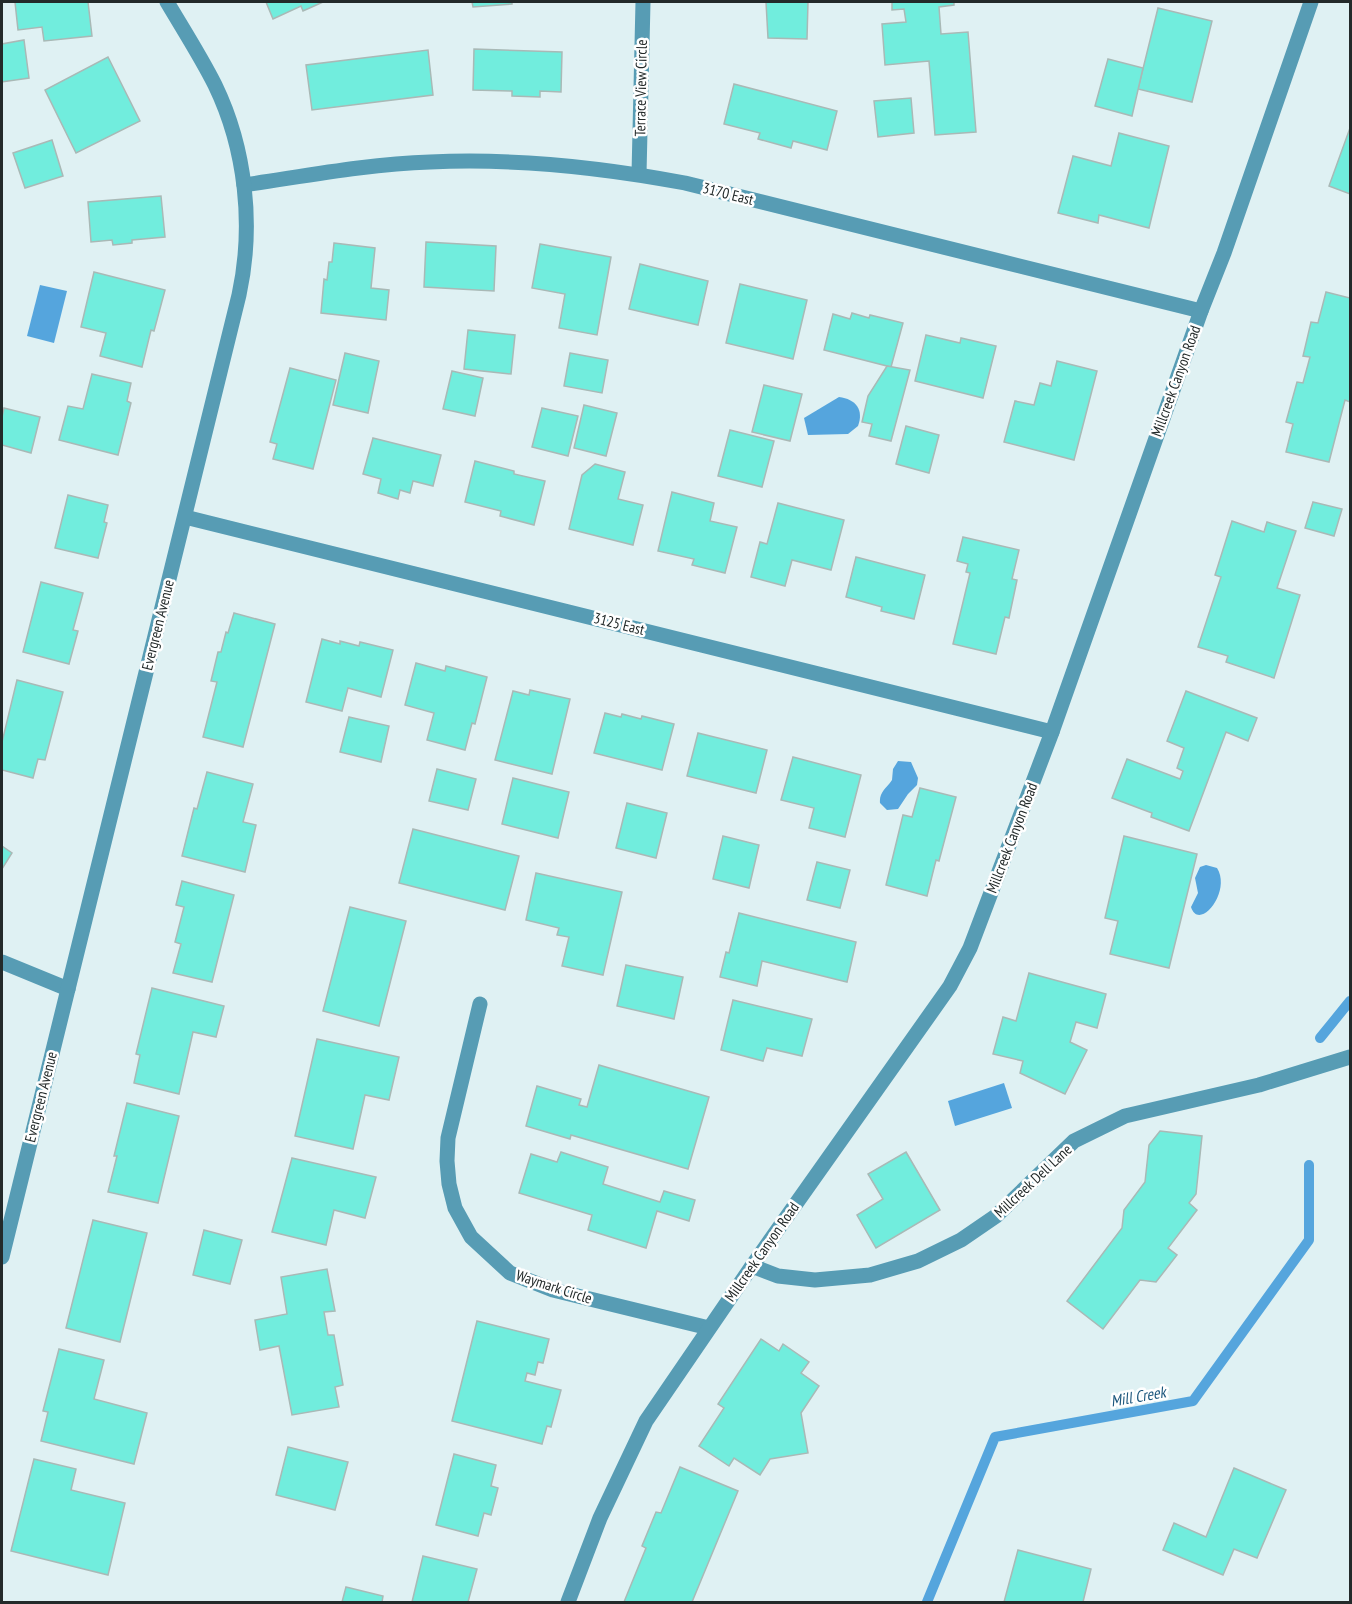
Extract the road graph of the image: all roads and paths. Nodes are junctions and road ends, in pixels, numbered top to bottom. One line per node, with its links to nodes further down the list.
1 (168, 2): 5 (street, Evergreen Avenue)
2 (643, 2): 4 (street, Terrace View Circle)
3 (1311, 2): 6 (street, Millcreek Canyon Road)
4 (639, 174): 5 (street, 3170 East); 6 (street, 3170 East)
5 (244, 185): 7 (street, Evergreen Avenue)
6 (1201, 311): 8 (street, Millcreek Canyon Road)
7 (185, 517): 8 (street, 3125 East); 10 (street, Evergreen Avenue)
8 (1052, 732): 14 (street, Millcreek Canyon Road)
9 (2, 962): 10 (street)
10 (69, 988): 13 (street, Evergreen Avenue)
11 (480, 1004): 15 (street, Waymark Circle)
12 (1350, 1057): 14 (street, Millcreek Dell Lane)
13 (2, 1257)
14 (752, 1266): 15 (street, Millcreek Canyon Road)
15 (709, 1328): 16 (street, Millcreek Canyon Road)
16 (568, 1602)

